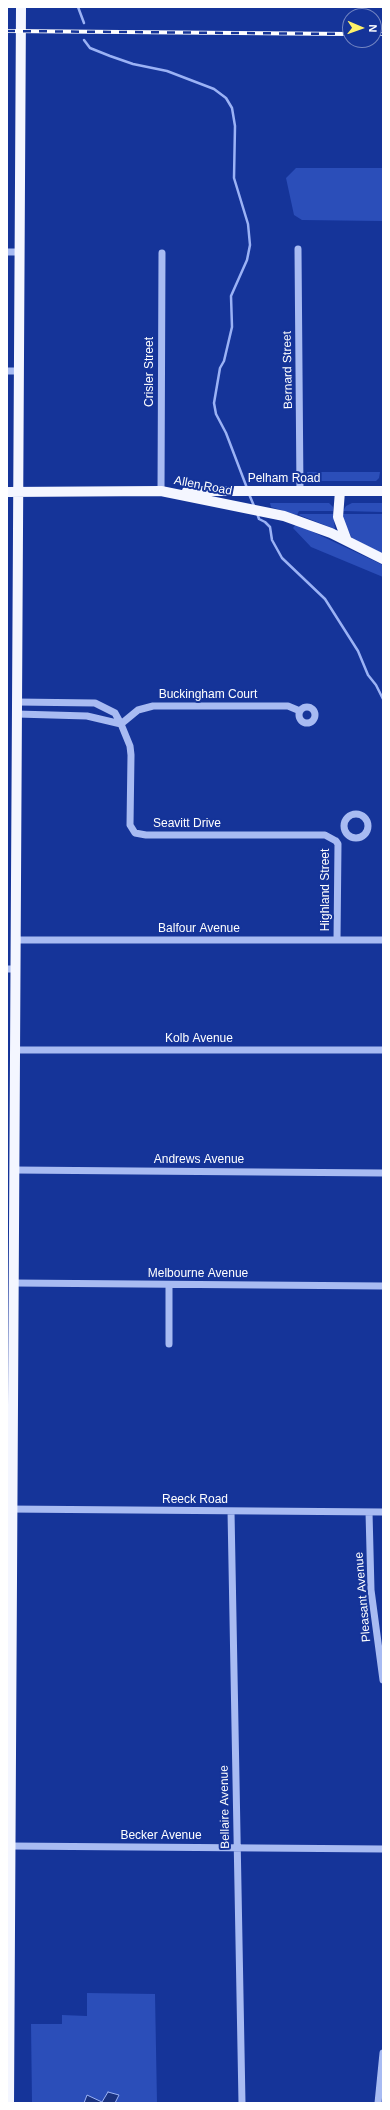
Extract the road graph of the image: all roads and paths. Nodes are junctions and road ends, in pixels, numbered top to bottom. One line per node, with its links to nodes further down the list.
1 (21, 7): 4 (main road)
2 (298, 248): 13 (street, Bernard Street)
3 (7, 252): 4 (street)
4 (19, 252): 7 (main road)
5 (162, 253): 8 (street, Crisler Street)
6 (7, 371): 7 (street)
7 (18, 371): 12 (main road)
8 (161, 491): 12 (main road, Allen Road); 13 (main road, Pelham Road); 14 (main road, Allen Road)
9 (340, 491): 10 (main road, Pelham Road); 13 (main road, Pelham Road); 14 (main road)
10 (383, 491)
11 (7, 492): 12 (main road, Allen Road)
12 (18, 492): 16 (main road)
13 (300, 492)
14 (347, 541): 15 (main road, Allen Road)
15 (383, 559)
16 (17, 702): 18 (main road); 19 (street)
17 (300, 711): 19 (street, Buckingham Court)
18 (17, 714): 19 (street); 22 (main road)
19 (120, 724): 21 (street, Seavitt Drive)
20 (347, 833): 21 (street)
21 (336, 841): 23 (street, Highland Street)
22 (16, 940): 23 (street, Balfour Avenue); 25 (main road)
23 (337, 940): 24 (street, Balfour Avenue)
24 (383, 940)
25 (11, 969): 26 (main road)
26 (11, 985): 27 (main road)
27 (15, 1050): 28 (street, Kolb Avenue); 29 (main road)
28 (383, 1050)
29 (11, 1096): 30 (main road)
30 (14, 1170): 31 (street, Andrews Avenue); 32 (main road)
31 (383, 1173)
32 (14, 1283): 33 (street, Melbourne Avenue); 36 (main road)
33 (169, 1285): 34 (street, Melbourne Avenue); 35 (street)
34 (383, 1286)
35 (169, 1344)
36 (10, 1509): 37 (street, Reeck Road); 41 (main road)
37 (231, 1511): 38 (street, Reeck Road); 42 (street, Bellaire Avenue)
38 (369, 1512): 39 (street, Reeck Road); 40 (street, Pleasant Avenue)
39 (383, 1512)
40 (383, 1680)
41 (10, 1846): 42 (street, Becker Avenue); 44 (main road)
42 (237, 1847): 43 (street, Becker Avenue); 47 (street, Bellaire Avenue)
43 (383, 1849)
44 (9, 2006): 46 (main road)
45 (383, 2053): 48 (street)
46 (9, 2103)
47 (242, 2103)
48 (378, 2103)

